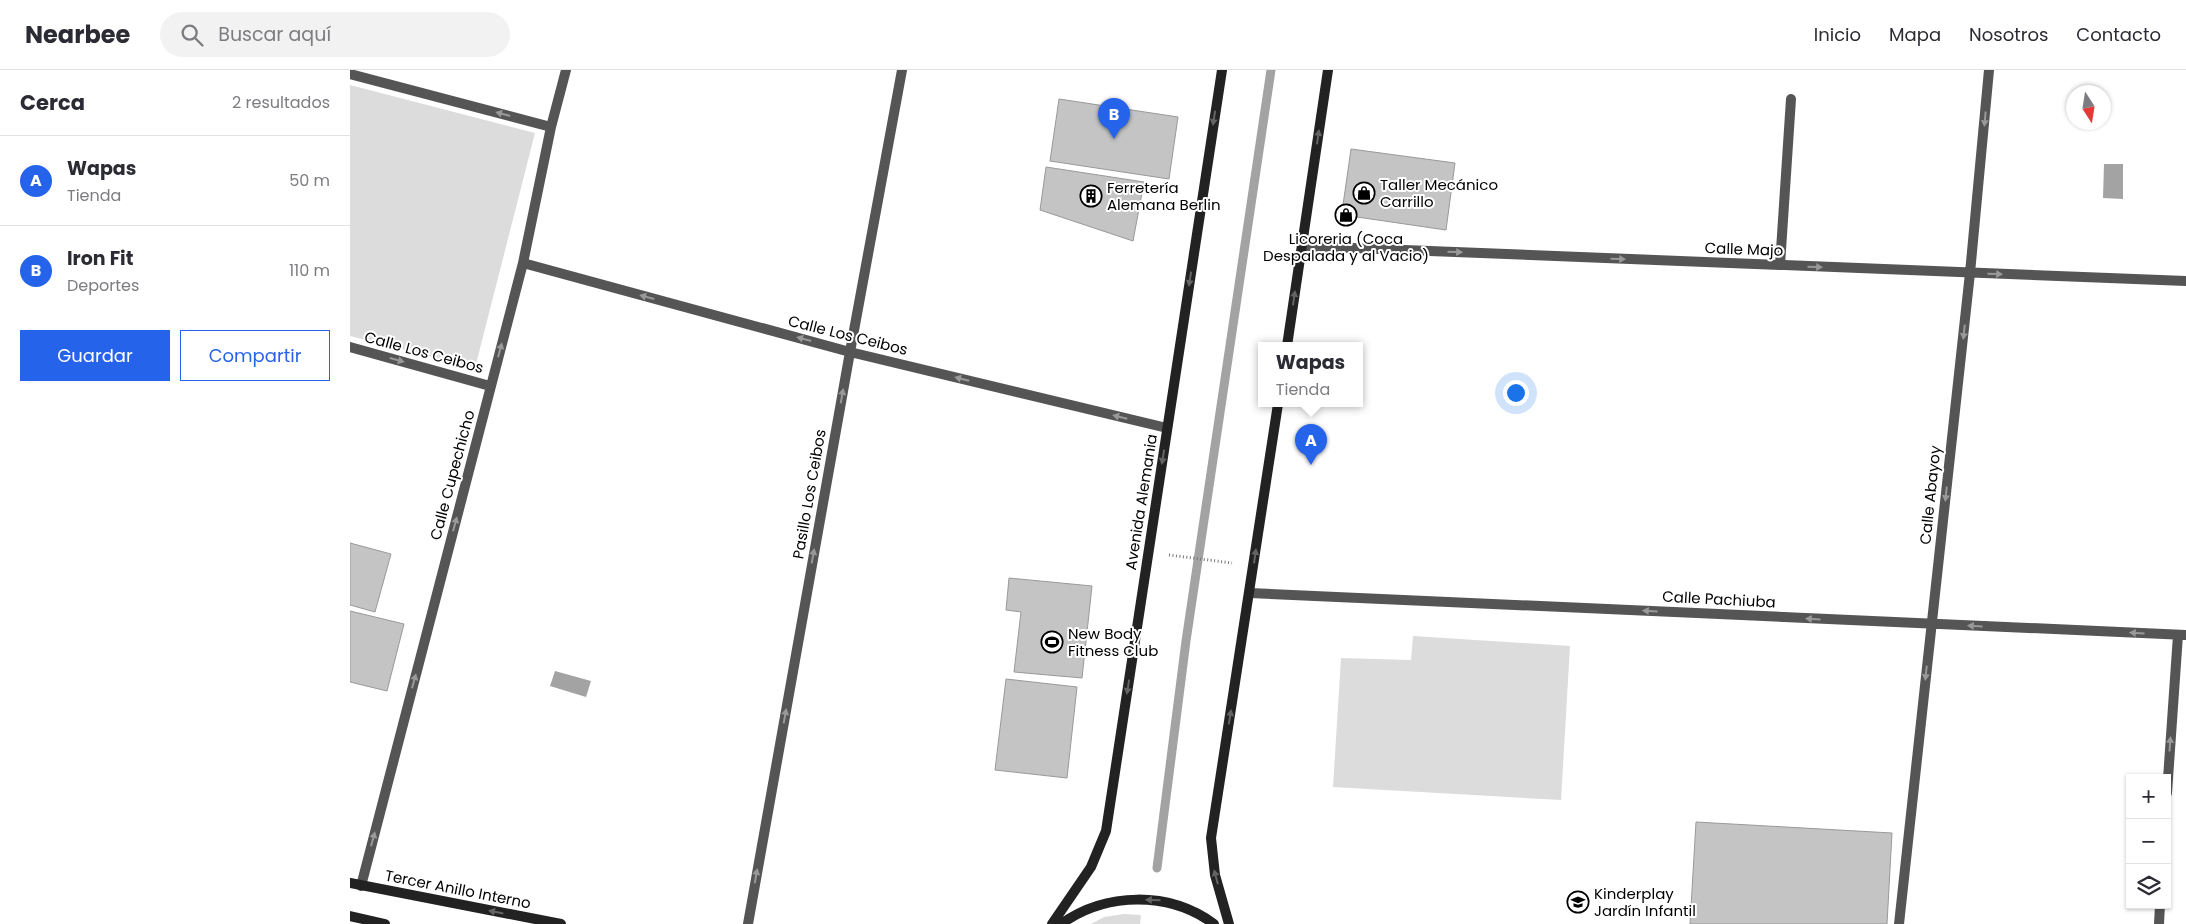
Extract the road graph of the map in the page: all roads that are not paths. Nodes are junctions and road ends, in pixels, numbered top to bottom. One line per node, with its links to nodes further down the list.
1 (566, 70): 8 (street, Calle Cupechicho)
2 (902, 70): 16 (street, Pasillo Los Ceibos)
3 (1222, 70): 19 (main road, Avenida Alemania, one-way to 19)
4 (1328, 70): 9 (main road, one-way to 4)
5 (1989, 70): 12 (street, Calle Abayoy, one-way to 12)
6 (350, 74): 8 (street, one-way to 6)
7 (1791, 99): 11 (street)
8 (550, 127): 10 (street, Calle Cupechicho)
9 (1302, 246): 11 (street, Calle Majo, one-way to 11); 14 (main road, one-way to 9)
10 (523, 263): 16 (street, Calle Los Ceibos, one-way to 10); 17 (street, Calle Cupechicho, one-way to 10)
11 (1780, 265): 12 (street, Calle Majo, one-way to 12)
12 (1970, 273): 13 (street, Calle Majo, one-way to 13); 21 (street, Calle Abayoy, one-way to 21)
13 (2186, 281)
14 (1288, 342)
15 (350, 347): 17 (street, Calle Los Ceibos, one-way to 17)
16 (850, 352): 19 (street, Calle Los Ceibos, one-way to 16); 30 (street, Pasillo Los Ceibos, one-way to 16)
17 (490, 386): 25 (street, Calle Cupechicho, one-way to 17)
18 (1278, 407): 20 (main road, one-way to 18)
19 (1167, 428): 31 (main road, Avenida Alemania, one-way to 31)
20 (1250, 593): 21 (street, Calle Pachiuba, one-way to 20); 34 (main road, one-way to 20)
21 (1931, 624): 22 (street, Calle Pachiuba, one-way to 21); 35 (street, Calle Abayoy, one-way to 35)
22 (2182, 635): 23 (street, one-way to 22)
23 (2169, 774)
24 (350, 884): 25 (main road, Tercer Anillo Interno)
25 (361, 886): 29 (main road, Tercer Anillo Interno, one-way to 25)
26 (2160, 909): 36 (street)
27 (350, 916): 28 (main road)
28 (385, 924)
29 (561, 924)
30 (748, 924)
31 (1052, 924)
32 (1061, 924): 33 (main road, one-way to 32)
33 (1214, 924)
34 (1229, 924)
35 (1899, 924)
36 (2159, 924)

